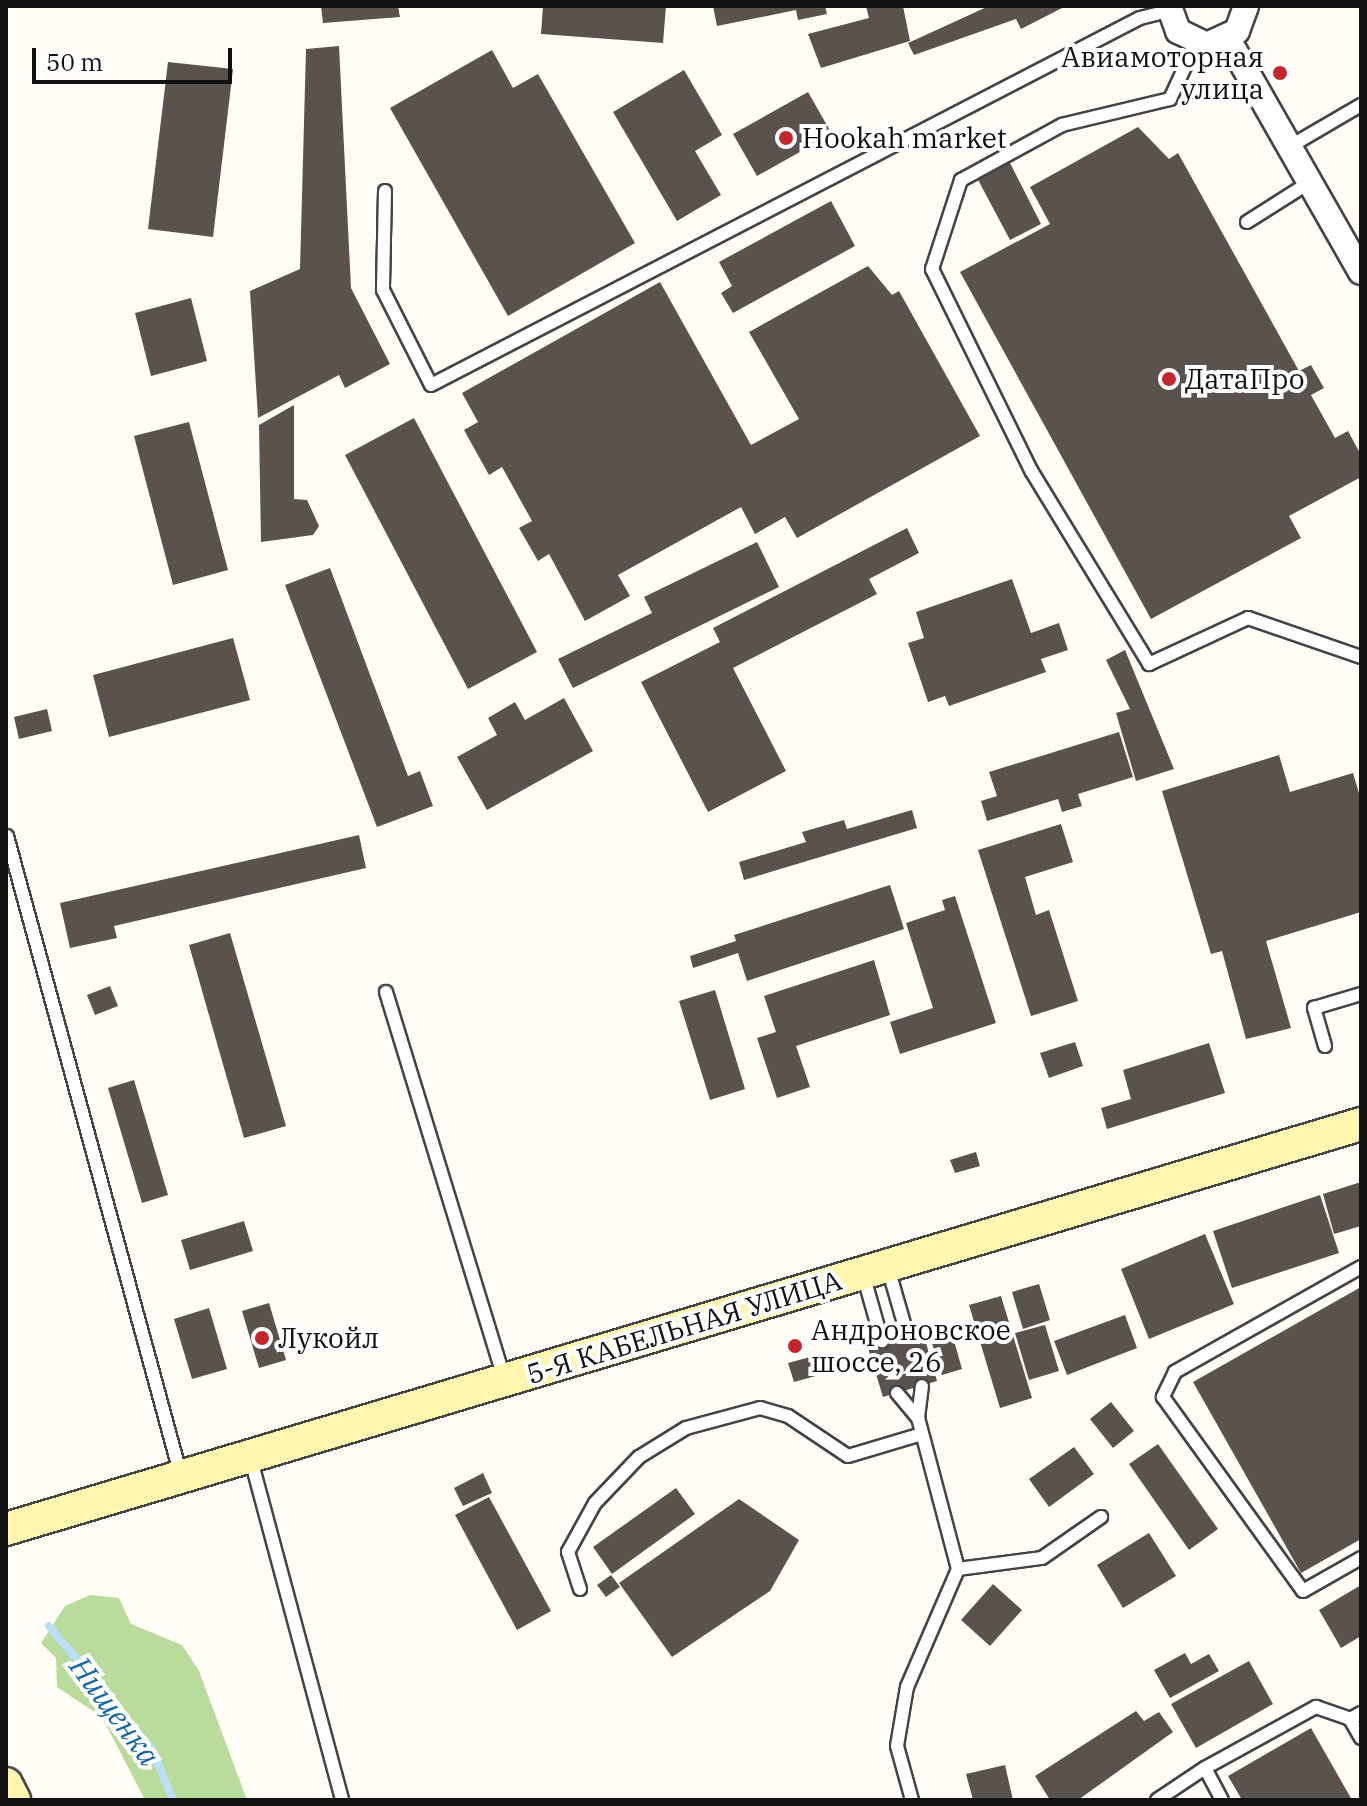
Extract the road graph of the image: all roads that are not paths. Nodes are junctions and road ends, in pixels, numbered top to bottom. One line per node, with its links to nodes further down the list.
1 (1246, 6): 3 (street)
2 (1169, 9): 4 (street); 8 (lane)
3 (1228, 39): 4 (street); 6 (street)
4 (1196, 43): 11 (lane)
5 (1361, 105): 6 (lane)
6 (1289, 147): 7 (street)
7 (1310, 182): 9 (lane); 10 (street)
8 (385, 191)
9 (1247, 222)
10 (1360, 266)
11 (1361, 657)
12 (7, 836): 27 (lane)
13 (386, 992): 21 (lane)
14 (1361, 994): 15 (lane)
15 (1325, 1046)
16 (1361, 1124): 18 (street, 5-Я КАБЕЛЬНАЯ УЛИЦА)
17 (1361, 1267): 30 (lane)
18 (875, 1270): 19 (lane); 20 (lane); 21 (street, 5-Я КАБЕЛЬНАЯ УЛИЦА)
19 (907, 1334)
20 (882, 1341)
21 (504, 1380): 26 (street, 5-Я КАБЕЛЬНАЯ УЛИЦА)
22 (922, 1386): 24 (lane)
23 (897, 1393): 24 (lane)
24 (918, 1418): 25 (lane)
25 (922, 1434): 31 (lane); 32 (lane)
26 (250, 1456): 27 (street, 5-Я КАБЕЛЬНАЯ УЛИЦА); 38 (lane)
27 (181, 1476): 29 (street, 5-Я КАБЕЛЬНАЯ УЛИЦА)
28 (1101, 1517): 31 (lane)
29 (6, 1528)
30 (1361, 1558)
31 (958, 1569): 39 (lane)
32 (580, 1589)
33 (1356, 1716): 34 (lane); 35 (lane)
34 (1361, 1738)
35 (1205, 1768): 40 (lane); 41 (lane)
36 (6, 1784): 37 (street)
37 (14, 1800)
38 (342, 1800)
39 (912, 1800)
40 (1157, 1800)
41 (1222, 1800)

